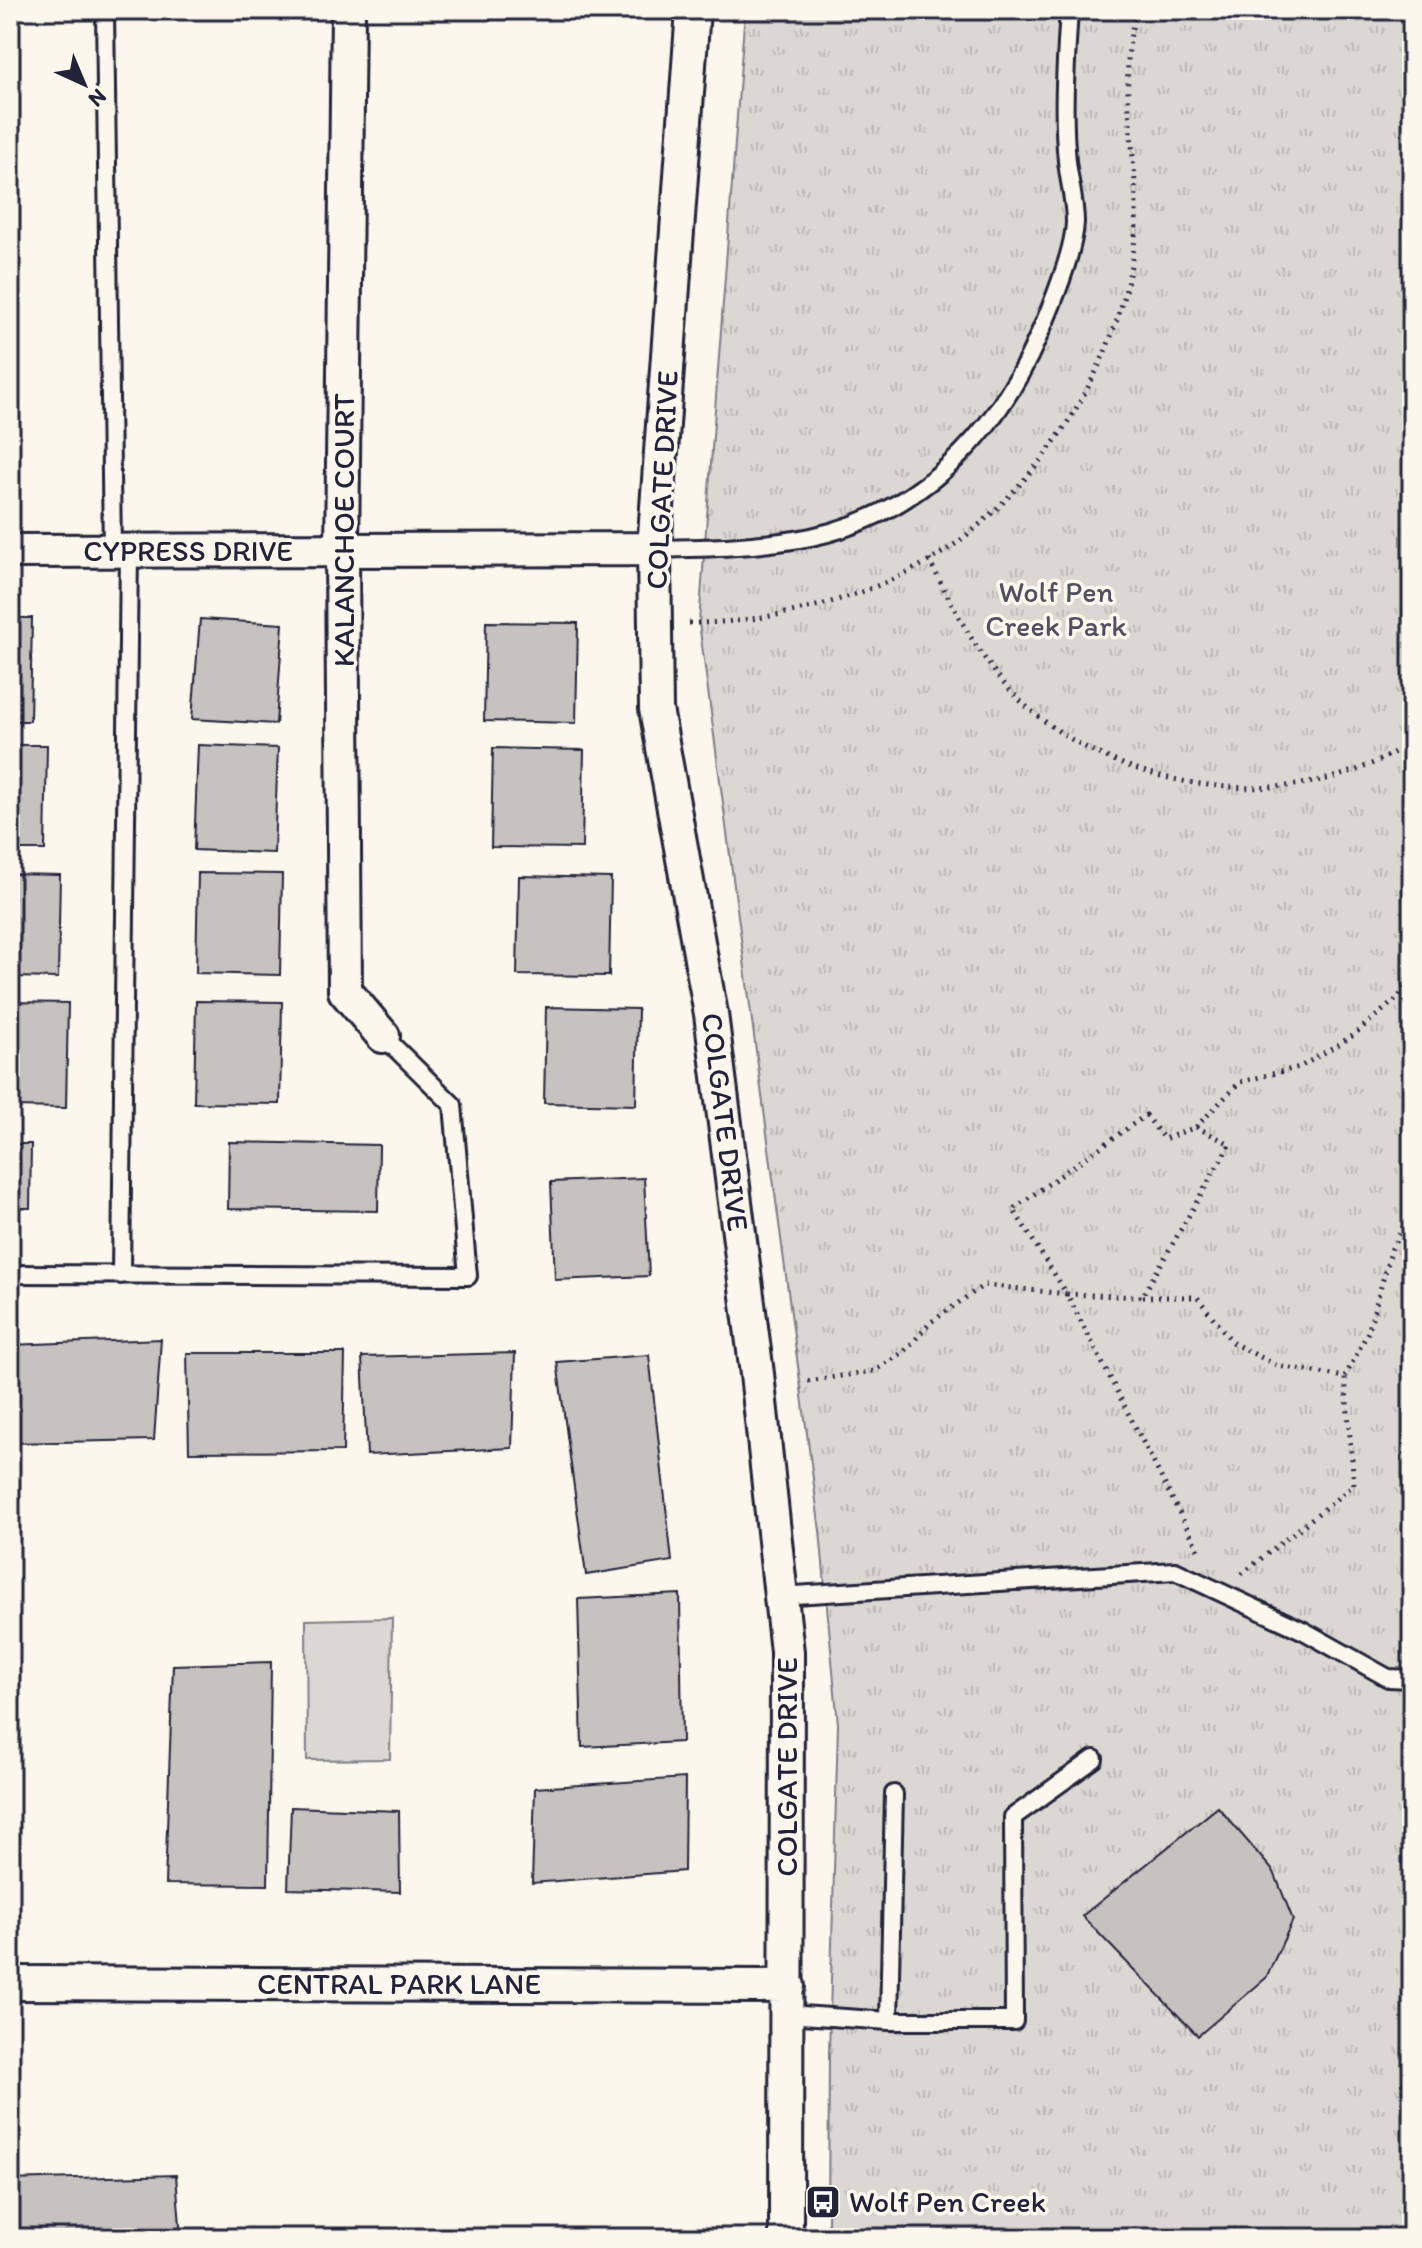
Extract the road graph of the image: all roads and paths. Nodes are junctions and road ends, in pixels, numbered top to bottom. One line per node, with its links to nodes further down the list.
1 (105, 10): 7 (lane)
2 (348, 10): 8 (street, KALANCHOE COURT)
3 (693, 10): 5 (street, COLGATE DRIVE)
4 (1069, 10): 5 (lane)
5 (654, 549): 8 (street, CYPRESS DRIVE); 22 (street, COLGATE DRIVE)
6 (10, 551): 7 (street, CYPRESS DRIVE)
7 (120, 551): 8 (street, CYPRESS DRIVE); 16 (lane)
8 (342, 552): 12 (street, KALANCHOE COURT)
9 (929, 560): 10 (path)
10 (1411, 744)
11 (1412, 971): 13 (path)
12 (383, 1036): 16 (lane)
13 (1196, 1127): 17 (path); 18 (path)
14 (1412, 1211): 19 (path)
15 (10, 1274): 16 (lane)
16 (121, 1275)
17 (1067, 1294): 18 (path); 20 (path); 21 (path)
18 (1142, 1297): 19 (path)
19 (1345, 1377): 21 (path)
20 (808, 1381)
21 (1220, 1592): 22 (lane); 23 (lane)
22 (779, 1596): 27 (street, COLGATE DRIVE)
23 (1412, 1679)
24 (1094, 1759): 28 (lane)
25 (894, 1794): 28 (lane)
26 (10, 1983): 27 (street, CENTRAL PARK LANE)
27 (787, 2000): 28 (lane); 29 (street, COLGATE DRIVE)
28 (889, 2021)
29 (786, 2238)

